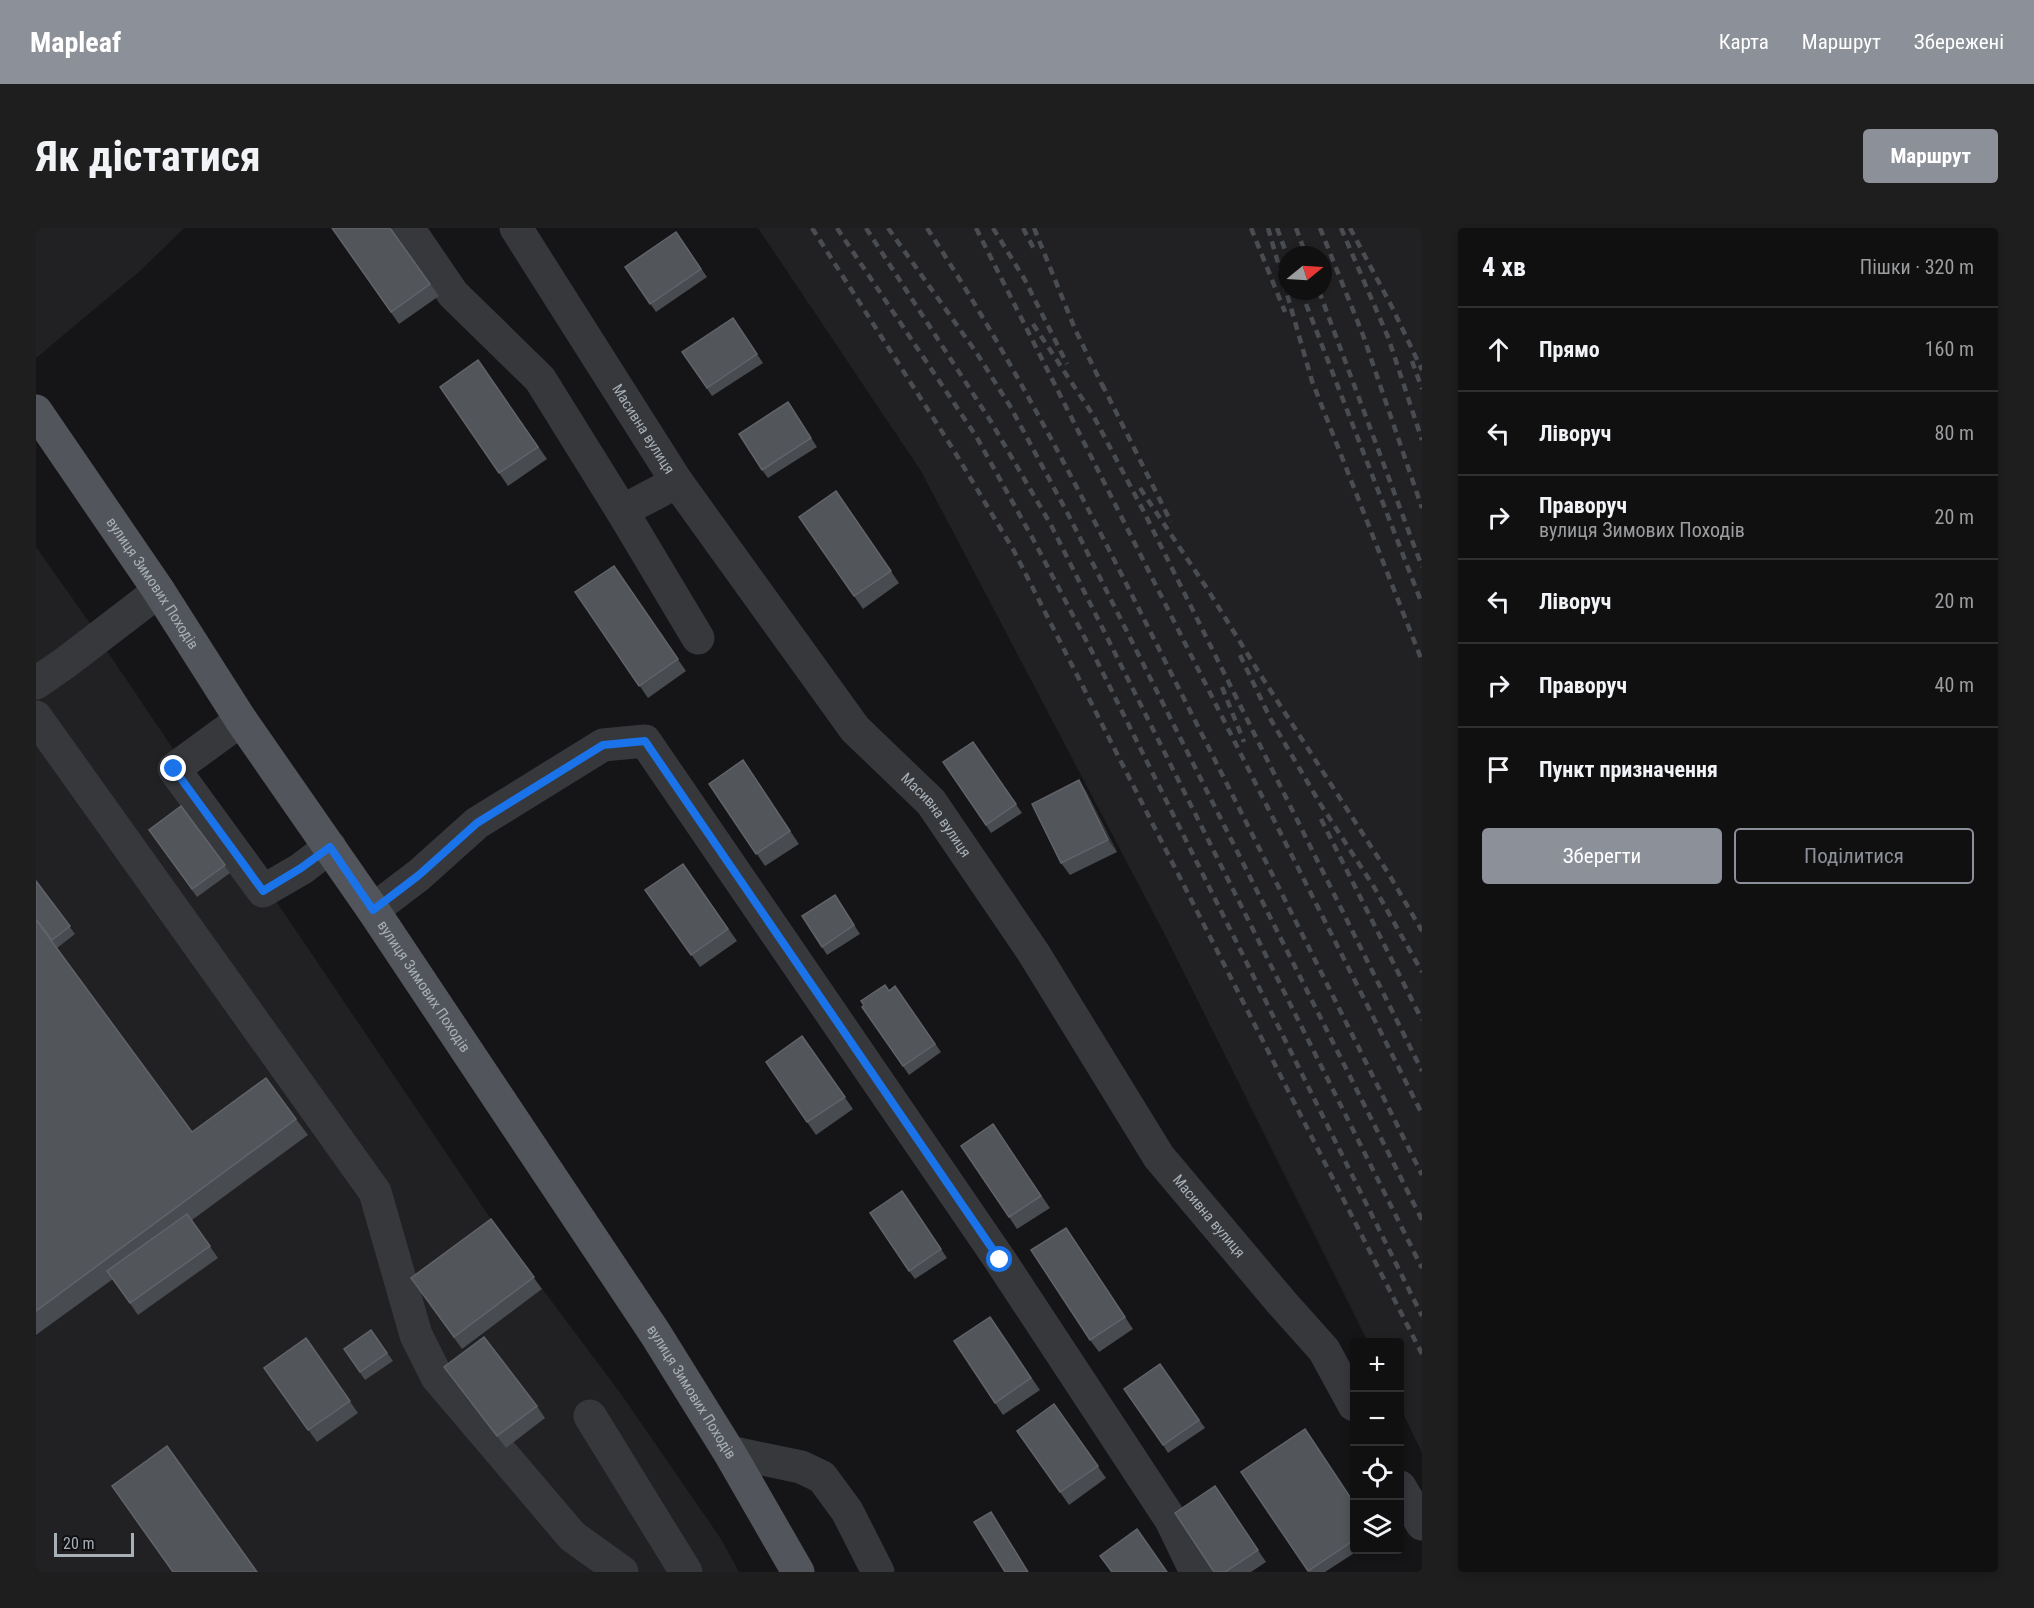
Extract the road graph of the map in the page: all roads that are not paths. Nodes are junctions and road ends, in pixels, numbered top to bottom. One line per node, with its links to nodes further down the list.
1 (408, 228): 5 (street)
2 (516, 228): 4 (street, Масивна вулиця)
3 (36, 411): 6 (main road, вулиця Зимових Походів)
4 (677, 482): 5 (street); 13 (street, Масивна вулиця)
5 (622, 511): 7 (street)
6 (159, 591): 8 (street); 10 (main road, вулиця Зимових Походів)
7 (698, 638)
8 (36, 684)
9 (36, 717): 18 (street)
10 (242, 720): 11 (main road, вулиця Зимових Походів); 11 (street)
11 (330, 847): 12 (main road, вулиця Зимових Походів)
12 (373, 910): 15 (main road, вулиця Зимових Походів); 22 (street)
13 (1350, 1398)
14 (590, 1416): 19 (street)
15 (729, 1452): 20 (main road, вулиця Зимових Походів); 21 (street)
16 (1404, 1494): 17 (street)
17 (1422, 1524)
18 (622, 1572)
19 (686, 1572)
20 (798, 1572)
21 (878, 1572)
22 (1196, 1572)

